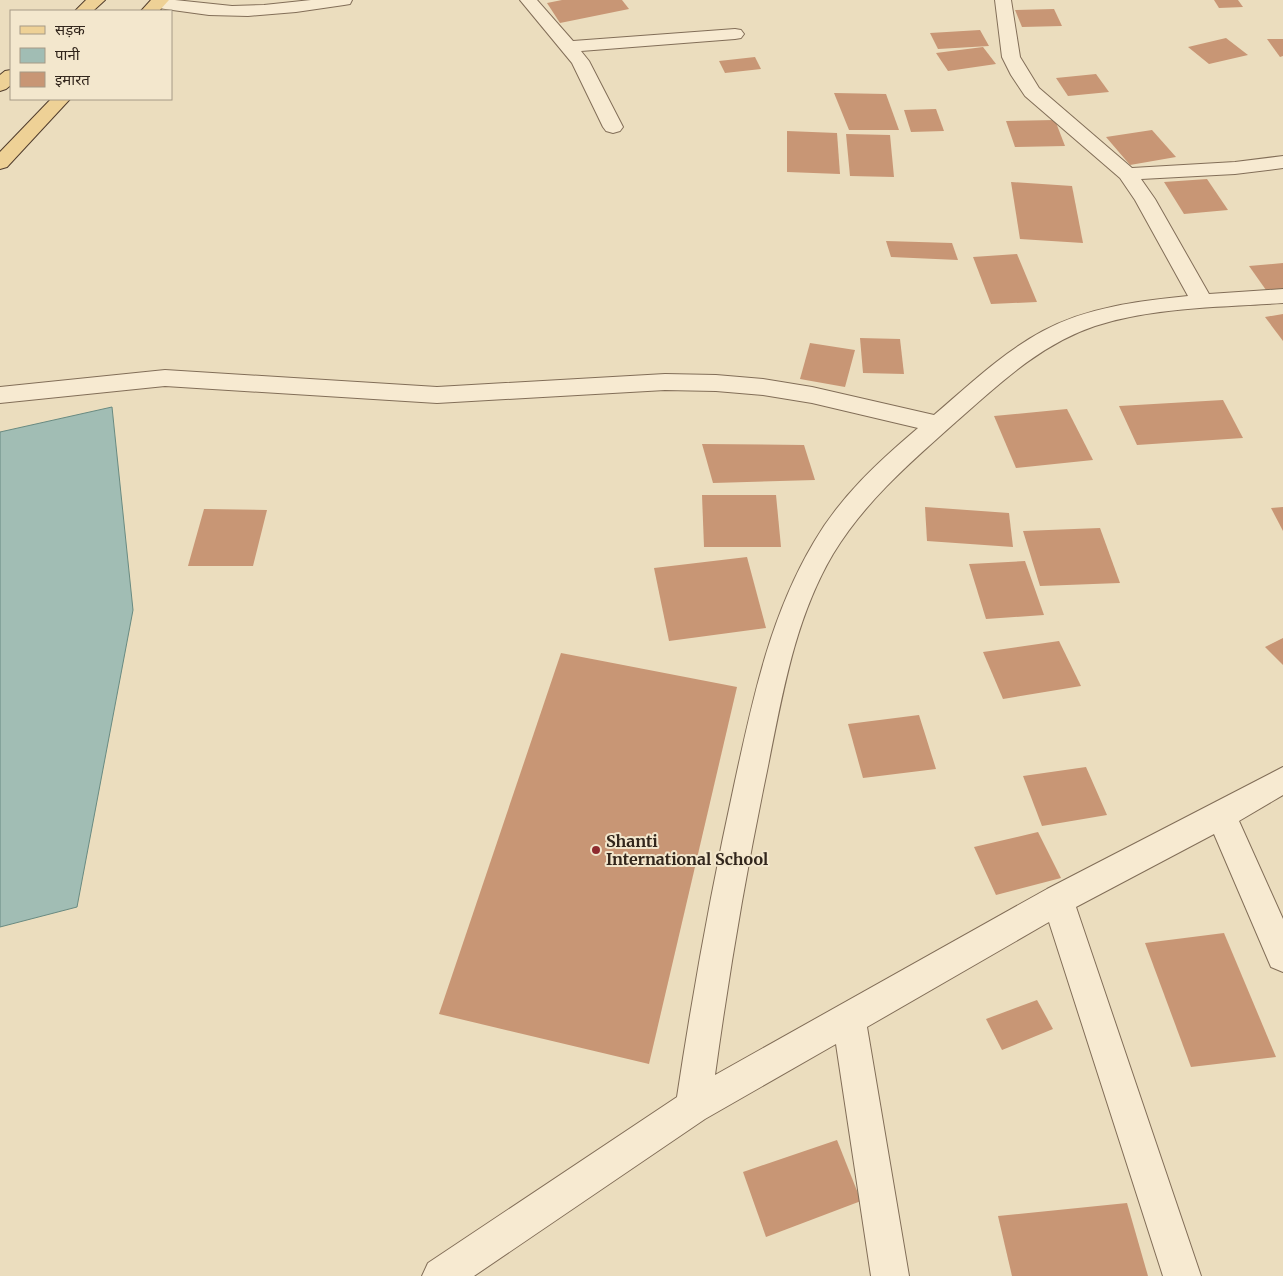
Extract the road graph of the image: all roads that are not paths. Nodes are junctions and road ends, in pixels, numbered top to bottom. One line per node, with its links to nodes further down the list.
1 (97, 0): 7 (main road)
2 (344, 0): 6 (street)
3 (528, 0): 9 (street)
4 (1003, 0): 16 (street)
5 (156, 5): 6 (street)
6 (221, 5)
7 (84, 10)
8 (735, 34): 9 (street)
9 (568, 47): 13 (street)
10 (10, 76): 11 (main road)
11 (0, 85)
12 (60, 100): 15 (main road)
13 (613, 126)
14 (1283, 162): 16 (street)
15 (0, 163)
16 (1127, 174): 18 (street)
17 (1283, 296): 18 (street)
18 (1202, 302): 20 (street)
19 (0, 394): 20 (street)
20 (938, 424): 26 (street)
21 (1283, 780): 22 (street)
22 (1221, 815): 23 (street); 24 (street)
23 (1058, 900): 25 (street); 29 (street)
24 (1283, 956)
25 (849, 1018): 26 (street); 28 (street)
26 (692, 1107): 27 (street)
27 (441, 1276)
28 (890, 1276)
29 (1182, 1276)

